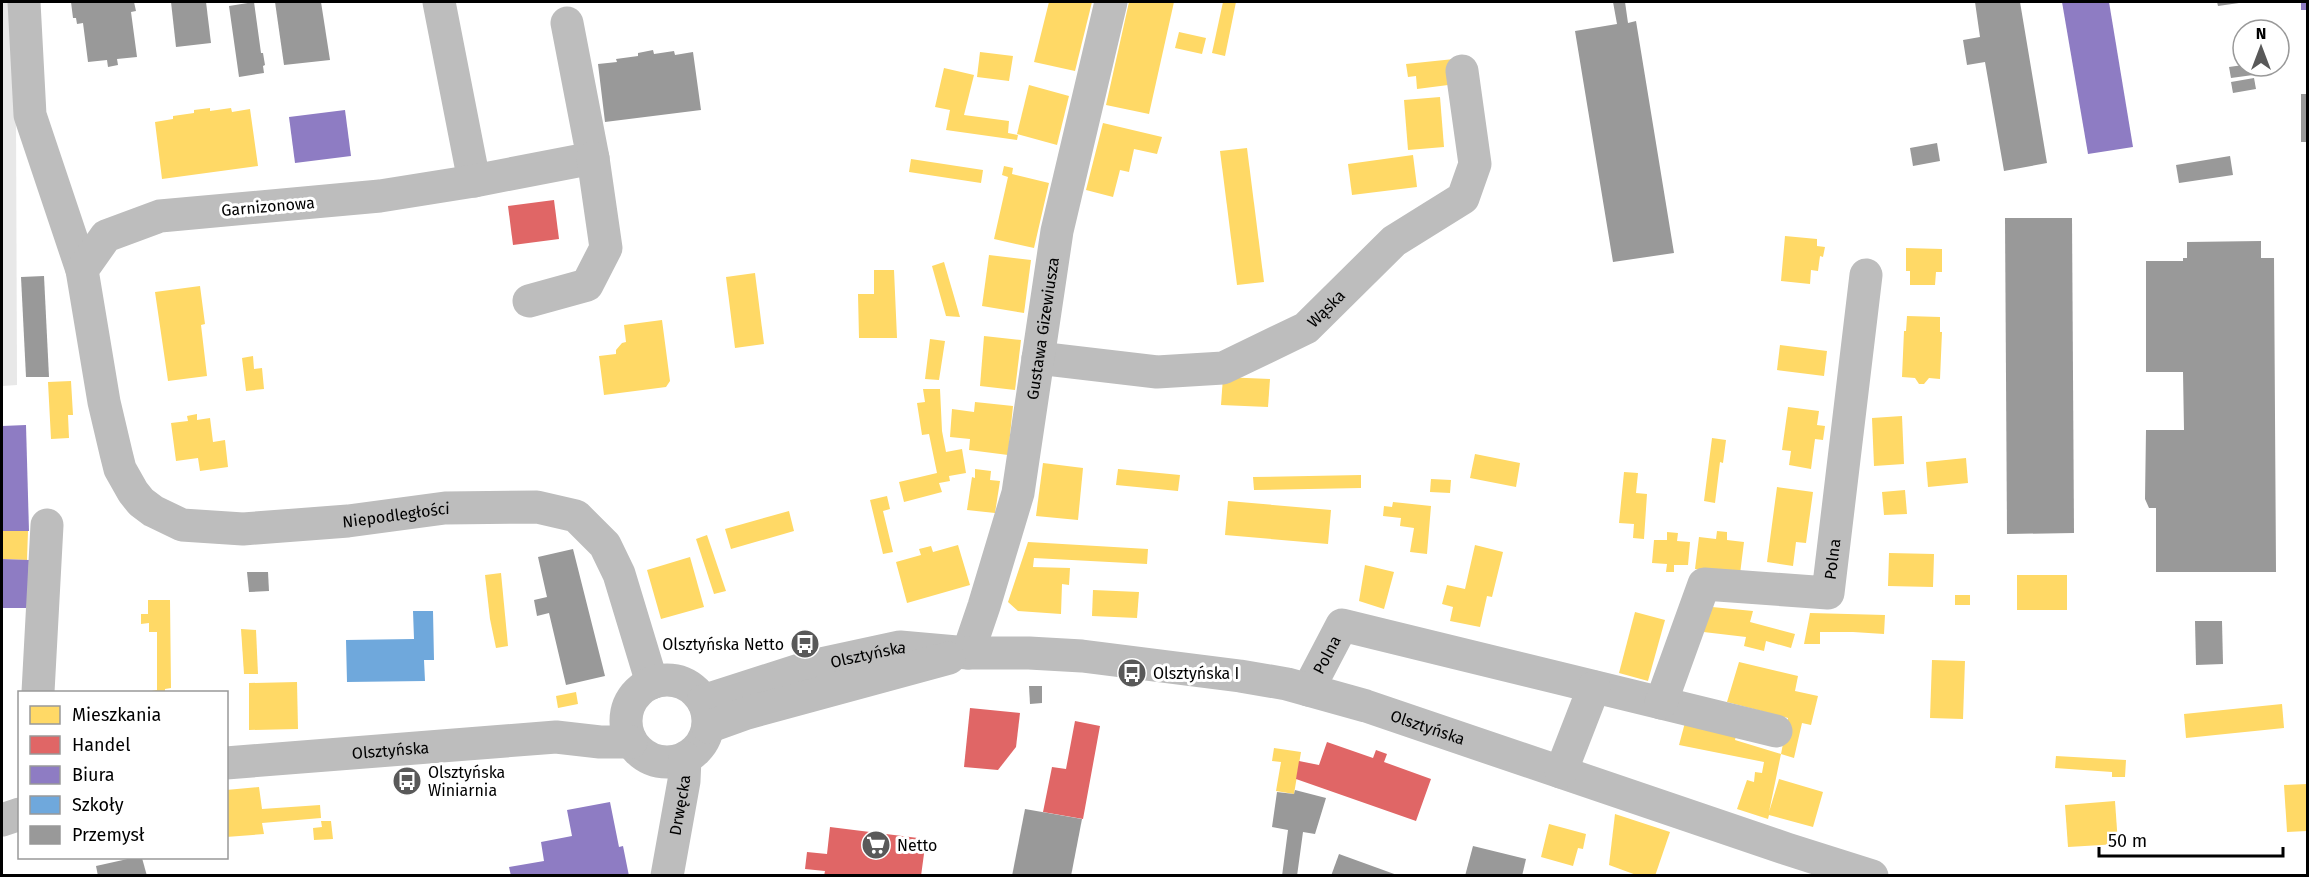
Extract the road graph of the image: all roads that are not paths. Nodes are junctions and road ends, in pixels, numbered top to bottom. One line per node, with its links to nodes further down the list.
1 (24, 2): 8 (street)
2 (439, 2): 7 (street)
3 (1111, 2): 11 (street, Gustawa Gizewiusza)
4 (567, 23): 6 (street)
5 (1462, 71): 11 (street, Wąska)
6 (593, 158): 7 (street, Garnizonowa); 10 (street)
7 (474, 182): 8 (street, Garnizonowa)
8 (82, 270): 14 (street, Niepodległości)
9 (1866, 275): 18 (street, Polna)
10 (529, 301)
11 (1038, 358): 13 (street, Gustawa Gizewiusza)
12 (47, 525): 17 (street)
13 (968, 653): 16 (street, Olsztyńska); 19 (street, Olsztyńska)
14 (652, 683): 19 (street); 20 (street)
15 (1594, 687): 16 (street, Polna); 18 (street, Polna); 24 (street)
16 (1308, 690): 24 (street, Olsztyńska)
17 (38, 691)
18 (1661, 704): 21 (street, Polna)
19 (706, 714): 22 (street)
20 (629, 728): 22 (street); 23 (street, Olsztyńska)
21 (1776, 731)
22 (672, 760): 27 (street, Drwęcka)
23 (228, 764)
24 (1561, 772): 28 (street, Olsztyńska)
25 (18, 815): 26 (street)
26 (2, 820)
27 (669, 863)
28 (1872, 876)

